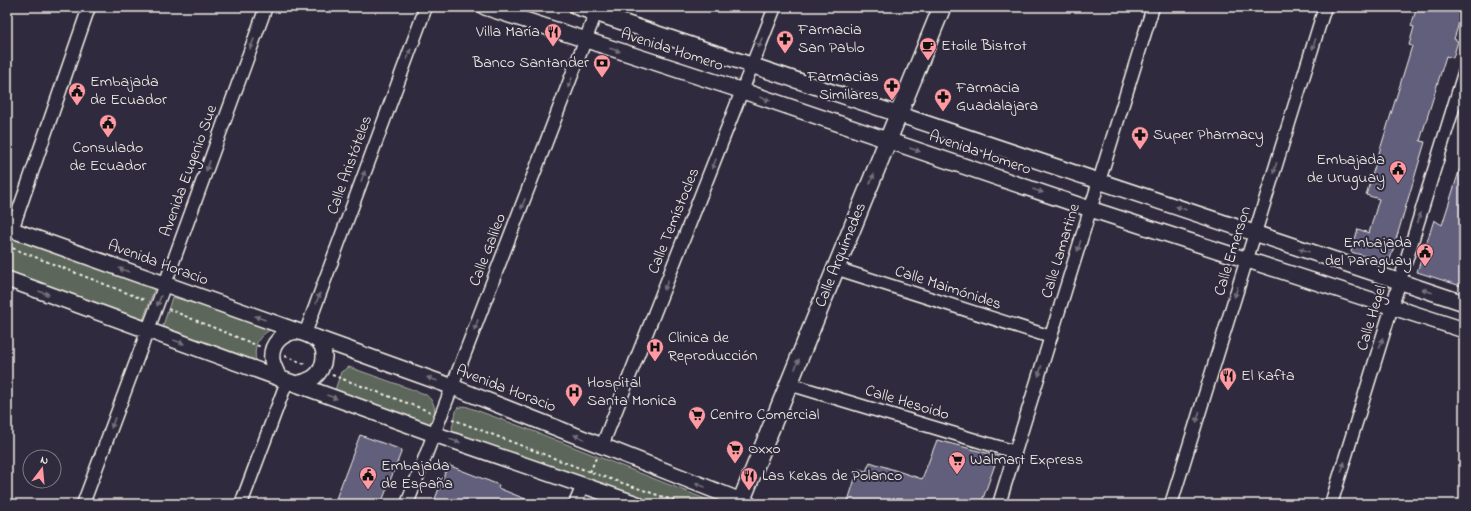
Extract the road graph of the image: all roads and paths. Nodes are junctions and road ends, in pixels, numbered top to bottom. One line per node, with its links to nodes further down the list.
1 (89, 7): 19 (street)
2 (266, 7): 26 (street, Avenida Eugenio Sue, one-way to 26)
3 (426, 7): 32 (street, Calle Aristóteles, one-way to 3)
4 (485, 7): 11 (street, Avenida Homero)
5 (577, 7): 10 (street, Avenida Homero)
6 (775, 7): 12 (street, Calle Temístocles, one-way to 12)
7 (942, 7): 15 (main road, Calle Arquímedes)
8 (1153, 7): 17 (street, Calle Lamartine)
9 (1325, 7): 20 (street, Calle Emerson, one-way to 20)
10 (597, 10): 11 (street, Calle Galileo); 12 (street, Avenida Homero)
11 (586, 41): 14 (street, Avenida Homero, one-way to 14); 38 (street, Calle Galileo, one-way to 38)
12 (752, 65): 14 (street, Calle Temístocles); 15 (street, Avenida Homero)
13 (1464, 73): 25 (street, Calle Hegel, one-way to 13)
14 (743, 91): 16 (street, Avenida Homero, one-way to 16); 41 (street, Calle Temístocles, one-way to 41)
15 (898, 115): 16 (main road, Calle Arquímedes); 17 (street, Avenida Homero)
16 (888, 141): 18 (street, Avenida Homero, one-way to 18); 23 (main road, Calle Arquímedes, one-way to 16)
17 (1098, 180): 18 (street, Calle Lamartine); 20 (street, Avenida Homero, one-way to 17)
18 (1090, 209): 22 (street, Avenida Homero); 33 (street, Calle Lamartine, one-way to 33)
19 (10, 229): 26 (street, Avenida Horacio, one-way to 19)
20 (1255, 234): 22 (street, Calle Emerson); 25 (street, Avenida Homero, one-way to 20)
21 (7, 246): 28 (path)
22 (1246, 259): 29 (street, Avenida Homero); 53 (street, Calle Emerson, one-way to 53)
23 (835, 268): 33 (street, Calle Maimónides); 37 (main road, Calle Arquímedes, one-way to 23)
24 (7, 279): 30 (street, one-way to 30)
25 (1400, 282): 27 (street, Avenida Homero, one-way to 25); 29 (street, Calle Hegel)
26 (165, 284): 28 (street, Avenida Eugenio Sue, one-way to 28); 32 (street, Avenida Horacio, one-way to 26)
27 (1464, 303)
28 (157, 305): 30 (street, Avenida Eugenio Sue); 34 (path)
29 (1392, 307): 31 (street, Avenida Homero); 54 (street, Calle Hegel, one-way to 29)
30 (147, 330): 36 (street, one-way to 36); 46 (street, Avenida Eugenio Sue, one-way to 46)
31 (1464, 330)
32 (305, 334): 34 (street); 35 (street); 38 (street, Avenida Horacio, one-way to 32)
33 (1051, 337): 42 (street, Calle Lamartine, one-way to 42)
34 (272, 351): 35 (path); 36 (street)
35 (320, 370): 36 (street); 39 (path)
36 (287, 381): 40 (street, one-way to 40); 47 (street)
37 (789, 384): 42 (street, Calle Hesoido); 45 (main road, Calle Arquímedes)
38 (453, 387): 39 (street, Calle Galileo); 41 (street, Avenida Horacio, one-way to 38)
39 (442, 416): 40 (street, Calle Galileo); 43 (path)
40 (434, 434): 44 (street, one-way to 44); 48 (street, Calle Galileo)
41 (602, 446): 43 (path); 45 (street, Avenida Horacio, one-way to 41)
42 (1015, 452): 52 (street, Calle Lamartine)
43 (590, 472): 44 (path); 51 (path)
44 (583, 485): 49 (street); 50 (street)
45 (744, 503)
46 (83, 504)
47 (240, 504)
48 (407, 504)
49 (575, 504)
50 (636, 504)
51 (684, 504)
52 (999, 504)
53 (1171, 504)
54 (1331, 504)

